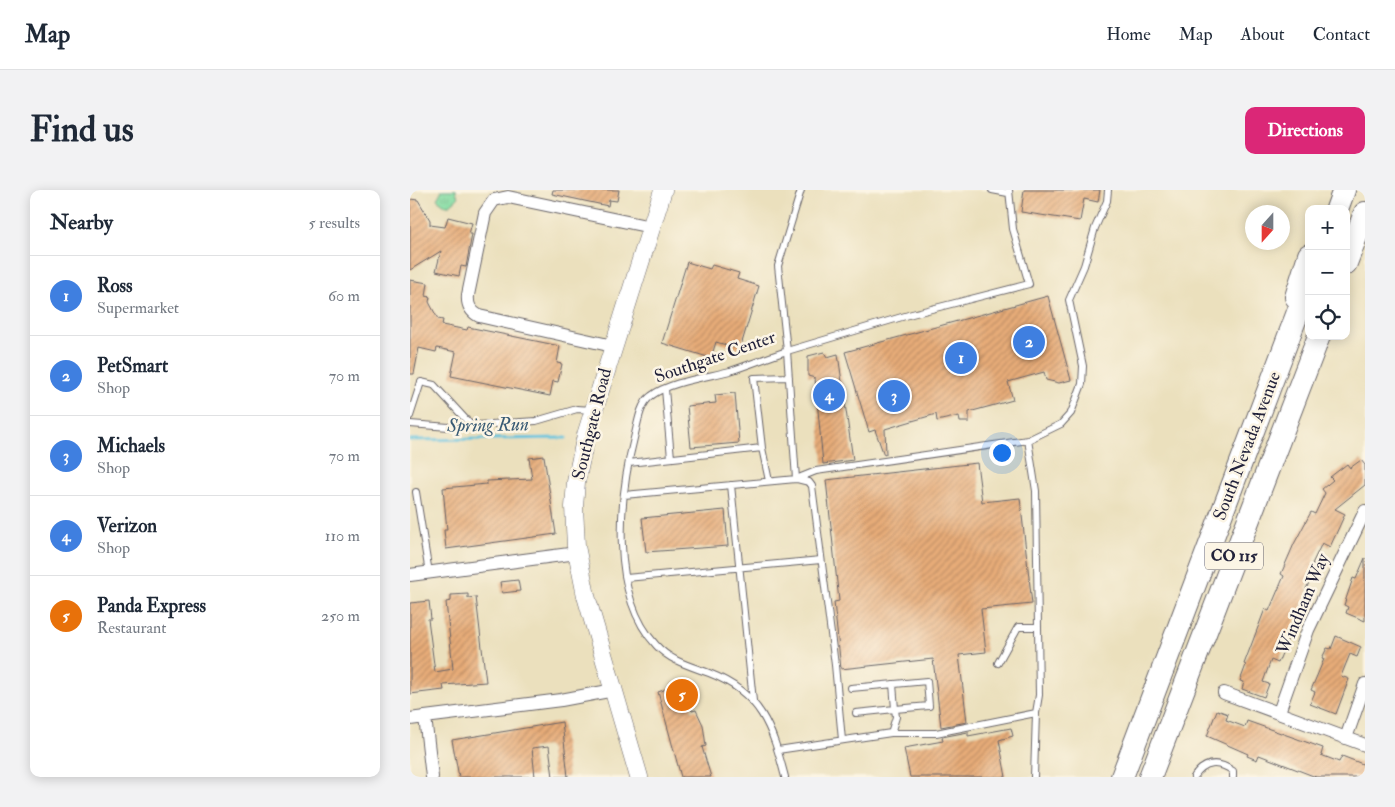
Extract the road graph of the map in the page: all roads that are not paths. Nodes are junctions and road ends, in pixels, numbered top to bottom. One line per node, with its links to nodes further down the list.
1 (663, 190): 11 (street, Southgate Road)
2 (801, 190): 19 (lane, Southgate Center)
3 (992, 190): 7 (lane)
4 (1108, 190): 27 (lane)
5 (1328, 190): 8 (highway)
6 (1344, 190): 9 (highway)
7 (1008, 192): 19 (lane)
8 (1324, 205)
9 (1338, 205)
10 (1365, 213): 13 (highway)
11 (651, 227): 18 (street, Southgate Road); 18 (street)
12 (1365, 233): 14 (highway)
13 (1350, 252)
14 (1350, 264)
15 (1305, 268): 24 (highway)
16 (1305, 294): 24 (highway, South Nevada Avenue / CO 115)
17 (1317, 340): 67 (highway, South Nevada Avenue / CO 115)
18 (613, 346): 22 (street, Southgate Road)
19 (787, 351): 20 (lane); 21 (lane, Southgate Center)
20 (789, 377): 28 (lane); 31 (lane)
21 (665, 389): 29 (lane); 30 (lane, Southgate Center)
22 (593, 410): 26 (lane); 37 (street, Southgate Road)
23 (410, 416): 26 (lane)
24 (1257, 420): 66 (highway, South Nevada Avenue / CO 115)
25 (410, 424): 26 (lane)
26 (470, 424)
27 (1028, 440): 31 (lane); 43 (lane)
28 (762, 448): 29 (lane); 32 (lane)
29 (671, 458): 30 (lane)
30 (629, 463): 35 (lane, Southgate Center)
31 (796, 479): 32 (lane); 38 (lane)
32 (769, 481): 33 (lane)
33 (731, 485): 35 (lane); 39 (lane)
34 (416, 492): 40 (lane)
35 (624, 495): 42 (lane, Southgate Center)
36 (1365, 511): 52 (street, Windham Way)
37 (577, 553): 40 (street); 48 (street, Southgate Road)
38 (821, 560): 39 (lane); 59 (lane)
39 (740, 568): 42 (lane); 50 (lane)
40 (429, 572): 41 (street)
41 (410, 575)
42 (626, 578): 50 (lane, Southgate Center)
43 (1038, 627): 44 (lane); 54 (lane)
44 (998, 663)
45 (893, 684): 47 (lane); 51 (lane); 51 (lane)
46 (1365, 684): 58 (street)
47 (851, 688)
48 (614, 690): 55 (street); 63 (street, Southgate Road)
49 (1224, 693): 52 (street)
50 (754, 701): 61 (lane, Southgate Center)
51 (895, 709): 53 (lane); 57 (lane)
52 (1278, 712): 58 (street)
53 (856, 713)
54 (1036, 713): 57 (lane); 65 (lane)
55 (425, 717): 56 (street); 62 (street)
56 (410, 719)
57 (892, 733): 59 (lane)
58 (1346, 738): 60 (street)
59 (842, 740): 61 (lane)
60 (1365, 745)
61 (778, 750): 64 (lane, Southgate Center)
62 (432, 777)
63 (639, 777)
64 (785, 777)
65 (1034, 777)
66 (1122, 777)
67 (1150, 777)
68 (1194, 777): 69 (lane)
69 (1233, 777)

